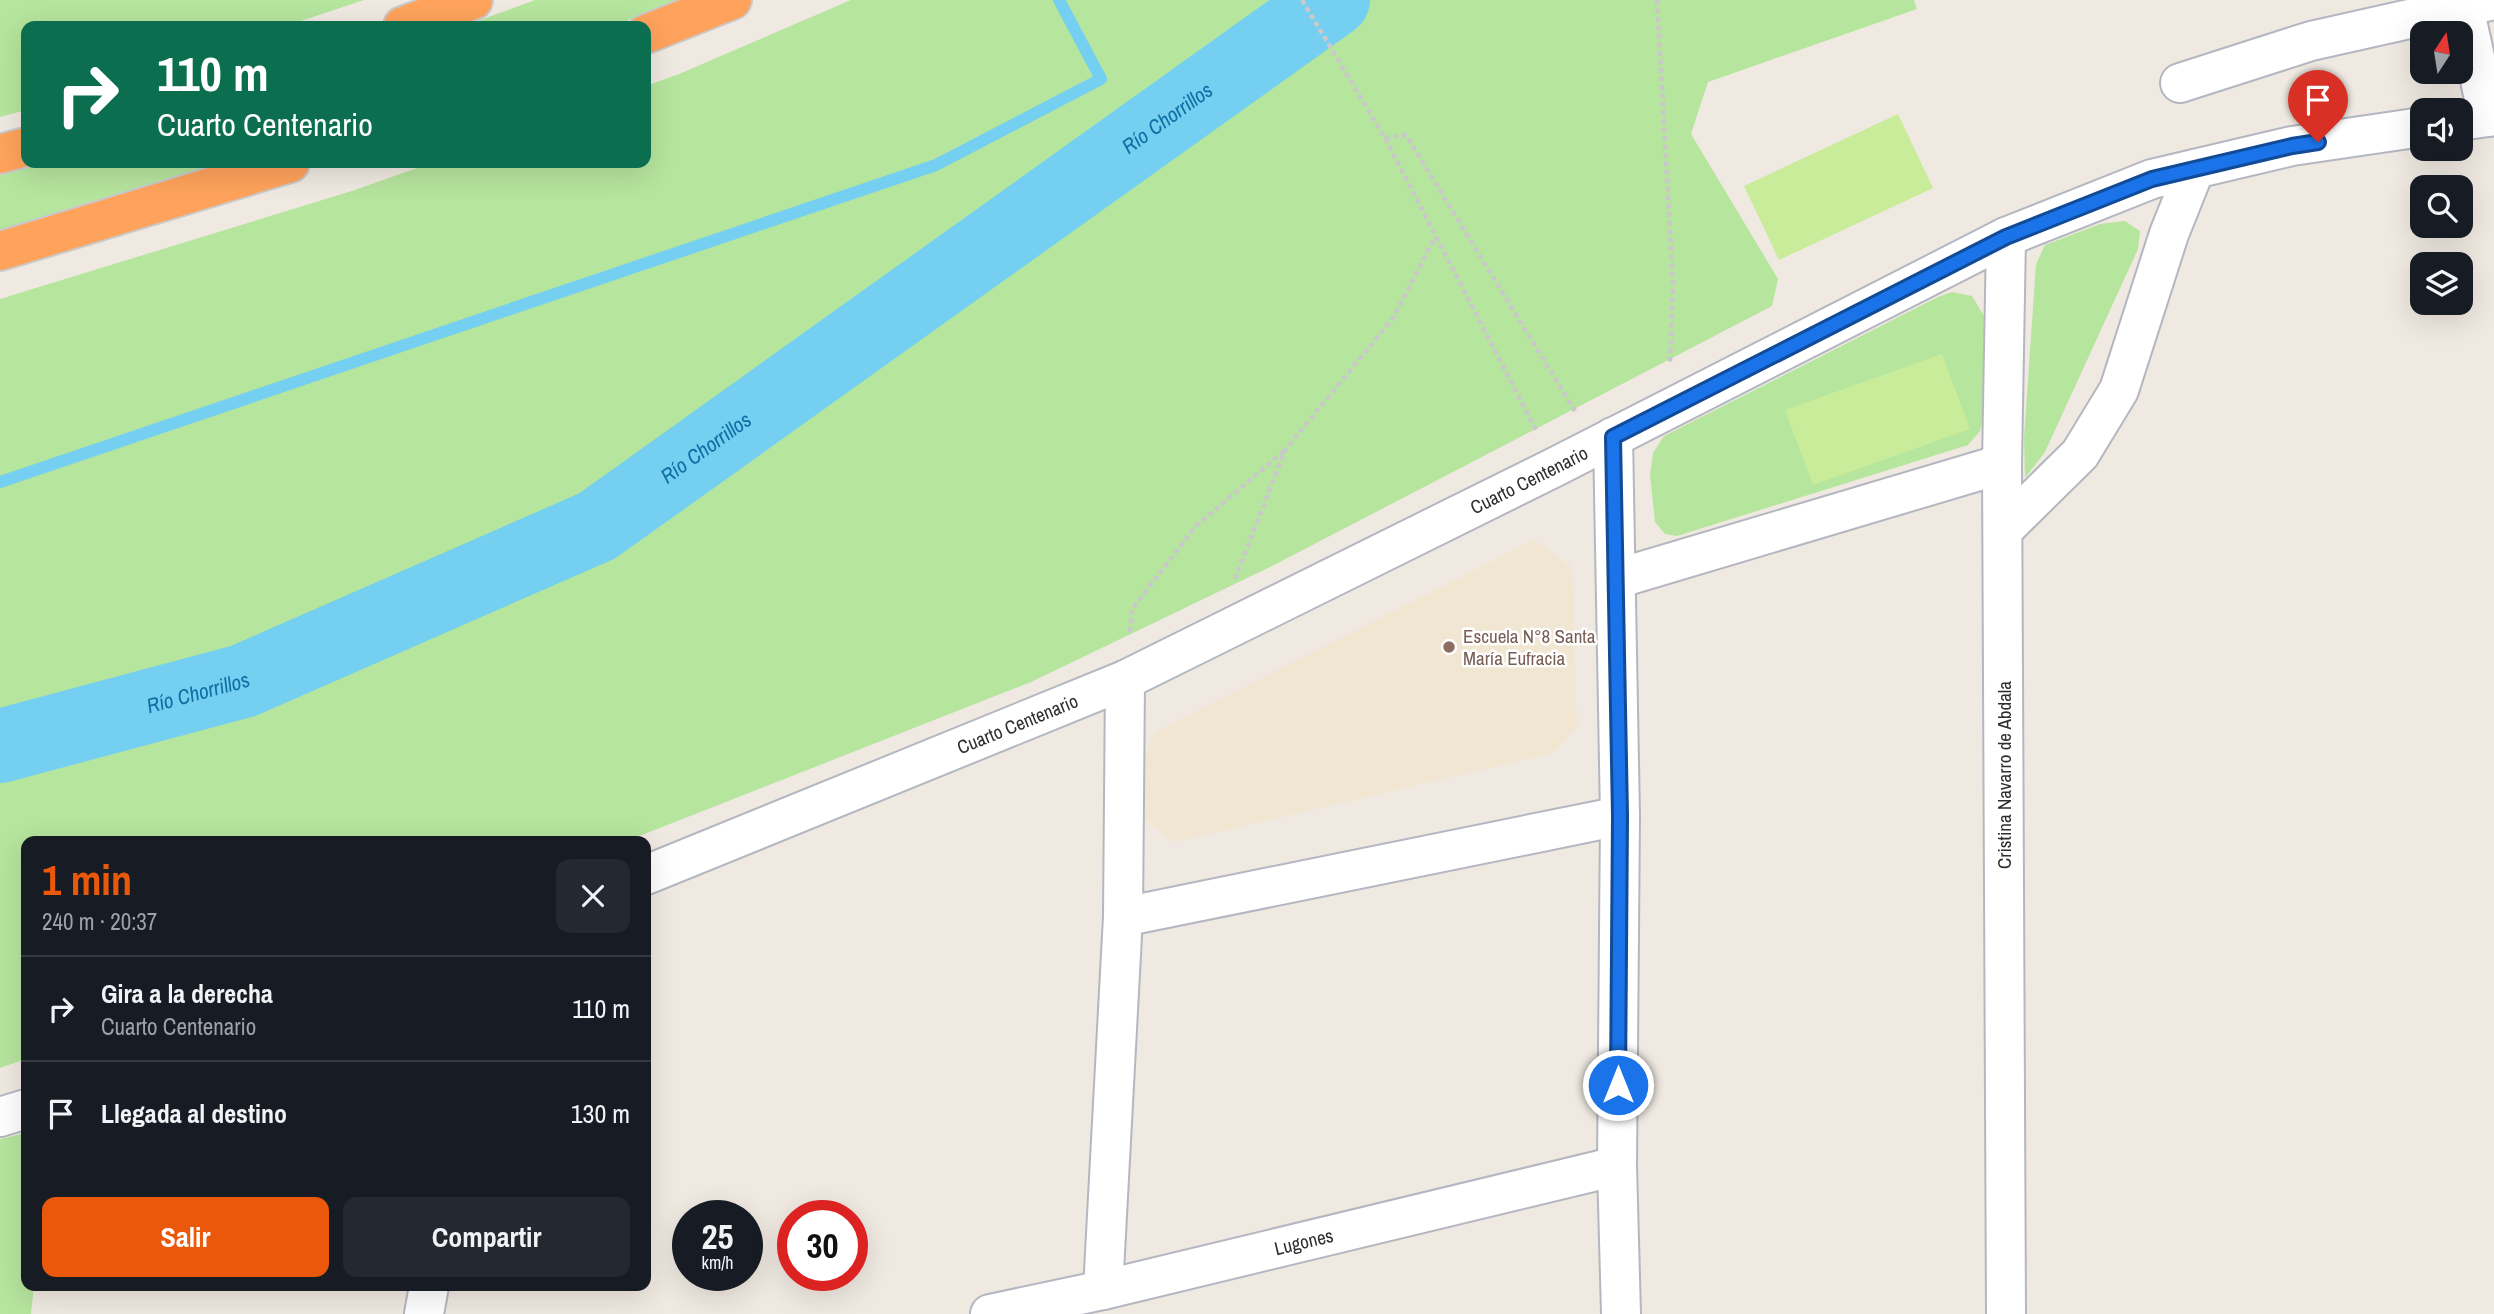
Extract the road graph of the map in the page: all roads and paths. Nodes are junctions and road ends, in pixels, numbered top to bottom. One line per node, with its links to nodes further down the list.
1 (473, 0): 6 (highway)
2 (732, 0): 7 (highway)
3 (1302, 0): 11 (path)
4 (1657, 0): 19 (path)
5 (2479, 3): 8 (street); 9 (street)
6 (416, 21)
7 (651, 32)
8 (2180, 83)
9 (2481, 118)
10 (2410, 129): 15 (street, Cuarto Centenario)
11 (1385, 138): 16 (path); 20 (path)
12 (21, 148): 13 (highway)
13 (0, 154)
14 (274, 168): 18 (highway)
15 (2195, 169): 17 (street, Cuarto Centenario); 24 (street)
16 (1436, 236): 21 (path); 23 (path)
17 (2006, 237): 19 (street, Cuarto Centenario); 22 (street, Cristina Navarro de Abdala)
18 (0, 251)
19 (1668, 409): 20 (street, Cuarto Centenario)
20 (1604, 441): 23 (street, Cuarto Centenario); 25 (street)
21 (1284, 450): 26 (path); 27 (path)
22 (2002, 464): 24 (street, Cristina Navarro de Abdala); 25 (street)
23 (1555, 467): 26 (street, Cuarto Centenario)
24 (2003, 530): 39 (street, Cristina Navarro de Abdala)
25 (1616, 579): 28 (street)
26 (1213, 637): 27 (street, Cuarto Centenario)
27 (1125, 680): 29 (street, Cuarto Centenario); 30 (street)
28 (1620, 816): 30 (street); 33 (street)
29 (651, 873)
30 (1123, 917): 34 (street)
31 (21, 1111): 32 (street)
32 (0, 1117)
33 (1617, 1166): 34 (street, Lugones); 38 (street)
34 (1103, 1290): 37 (street, Lugones)
35 (428, 1291): 36 (street)
36 (424, 1314)
37 (990, 1314)
38 (1621, 1314)
39 (2006, 1314)

